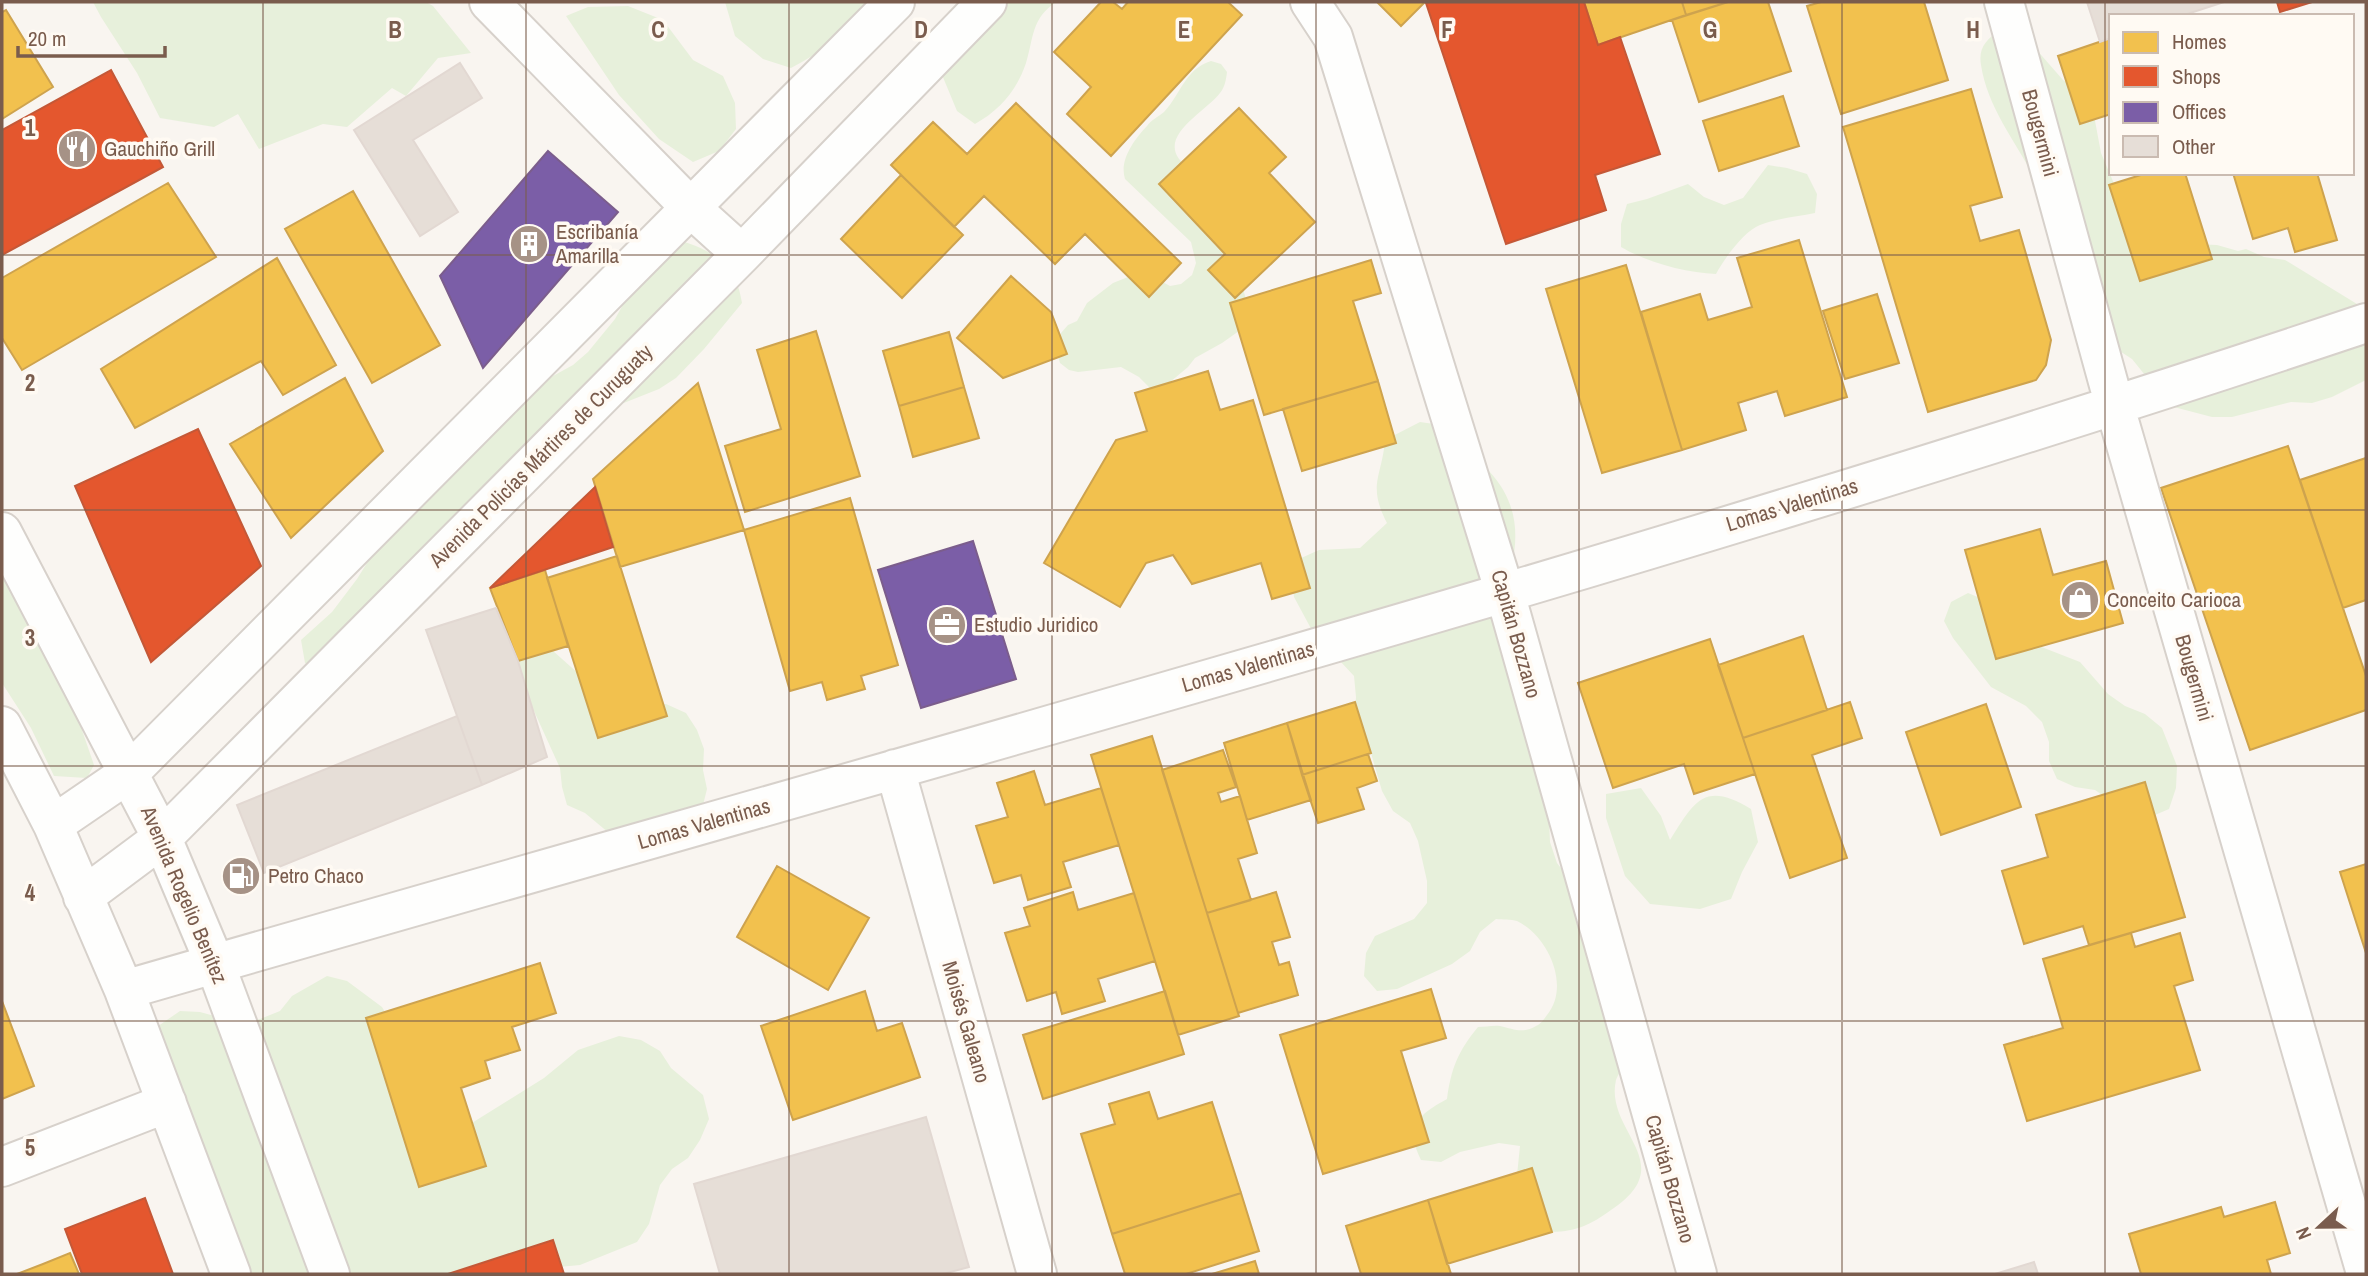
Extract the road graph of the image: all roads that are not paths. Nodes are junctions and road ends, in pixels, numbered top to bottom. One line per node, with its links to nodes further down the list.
1 (489, 2): 6 (street)
2 (895, 2): 6 (street)
3 (987, 2): 7 (street, Avenida Policías Mártires de Curuguaty)
4 (1310, 2): 11 (street, Capitán Bozzano)
5 (2004, 2): 9 (street, Bougermini)
6 (691, 208): 7 (street); 14 (street)
7 (742, 254): 16 (street, Avenida Policías Mártires de Curuguaty)
8 (2366, 323): 9 (street, Lomas Valentinas)
9 (2115, 407): 11 (street, Lomas Valentinas); 22 (street, Bougermini)
10 (2, 532): 14 (street, Avenida Rogelio Benítez)
11 (1504, 593): 13 (street, Lomas Valentinas); 26 (street, Capitán Bozzano)
12 (2, 726): 15 (street)
13 (895, 769): 18 (street, Lomas Valentinas); 25 (street, Moisés Galeano)
14 (130, 773): 15 (street); 16 (street, Avenida Rogelio Benítez)
15 (53, 825): 17 (street)
16 (162, 838): 17 (street, Avenida Policías Mártires de Curuguaty); 18 (street, Avenida Rogelio Benítez)
17 (83, 897): 19 (street)
18 (215, 964): 19 (street, Lomas Valentinas); 24 (street, Avenida Rogelio Benítez)
19 (124, 990): 20 (street)
20 (167, 1103): 21 (street); 23 (street)
21 (2, 1167)
22 (2366, 1273)
23 (231, 1274)
24 (330, 1274)
25 (1037, 1274)
26 (1697, 1274)

